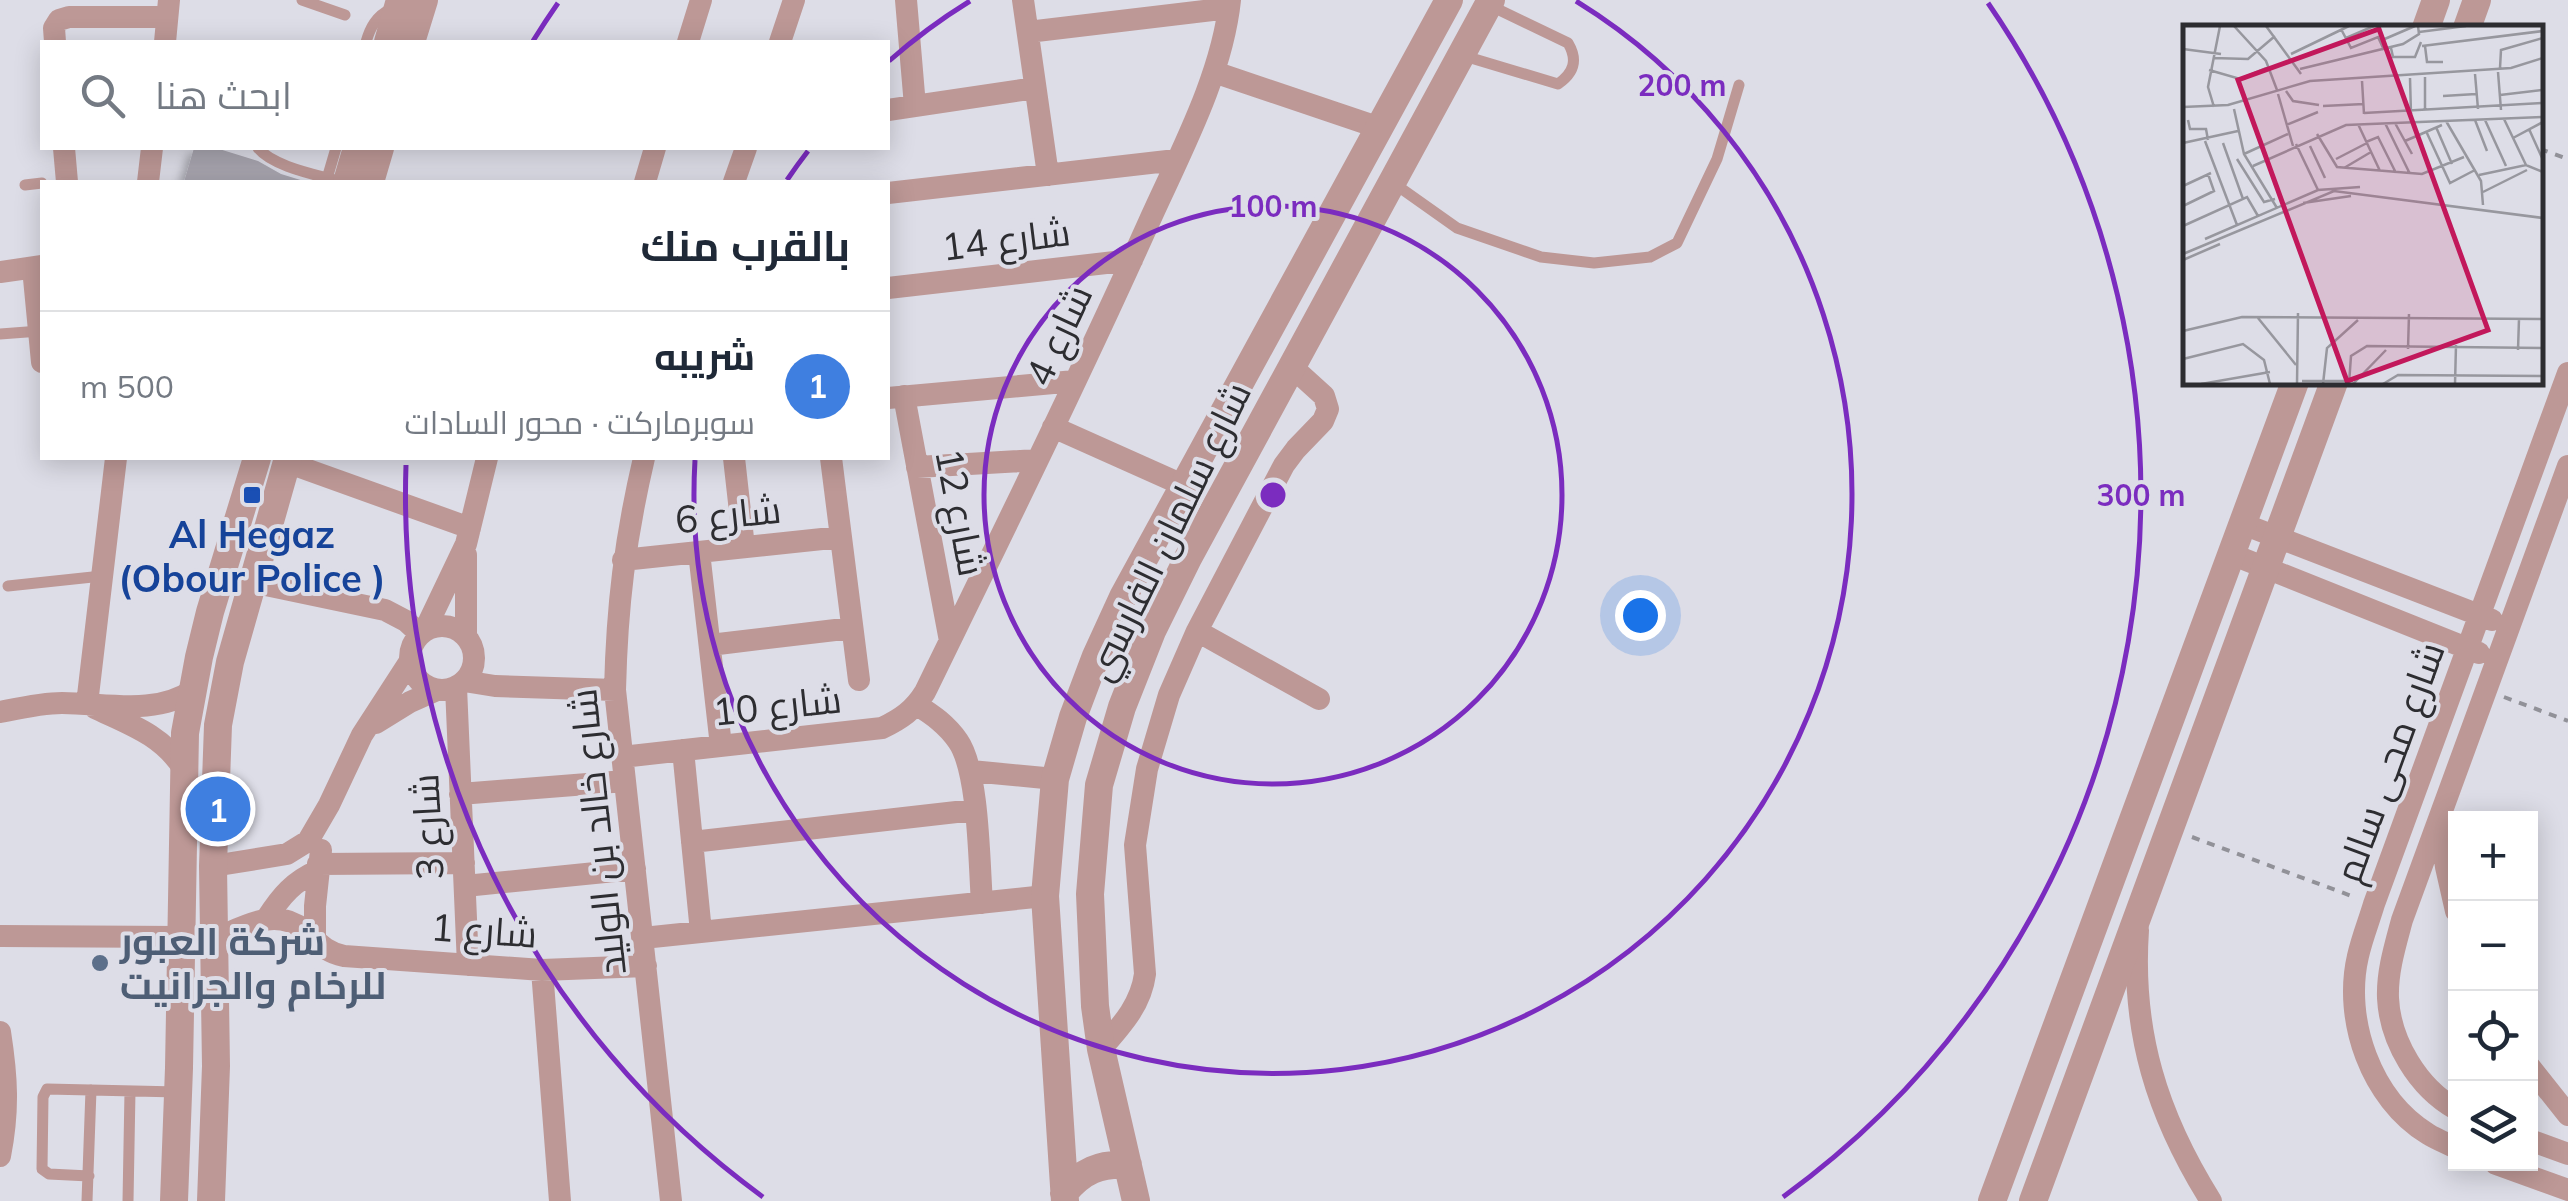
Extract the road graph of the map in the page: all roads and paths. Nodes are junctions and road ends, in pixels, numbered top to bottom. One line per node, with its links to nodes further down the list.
1 (302, 0): 15 (lane)
2 (701, 0): 24 (street)
3 (906, 0): 30 (street)
4 (1023, 0): 18 (street)
5 (1449, 0): 32 (street, شارع سلمان الفارسي)
6 (2436, 0): 16 (street)
7 (2477, 0): 17 (street)
8 (408, 2): 21 (lane); 22 (street); 23 (street)
9 (786, 2): 25 (street)
10 (1489, 2): 26 (street, شارع سلمان الفارسي); 26 (lane)
11 (1230, 4): 14 (street); 27 (street, شارع 4)
12 (168, 8): 13 (street); 20 (street)
13 (91, 9): 19 (street)
14 (1163, 9): 18 (street)
15 (345, 15)
16 (2427, 25)
17 (2468, 25)
18 (1028, 32): 29 (street)
19 (55, 40)
20 (165, 40)
21 (366, 40)
22 (389, 40)
23 (412, 40)
24 (689, 40)
25 (780, 40)
26 (1461, 55): 53 (street, شارع سلمان الفارسي)
27 (1214, 72): 32 (street); 43 (street, شارع 4)
28 (1739, 85): 53 (lane)
29 (1035, 88): 30 (street); 44 (street)
30 (915, 106): 31 (street)
31 (890, 110)
32 (1380, 128): 81 (street, شارع سلمان الفارسي)
33 (64, 150): 45 (street)
34 (152, 150): 46 (street)
35 (259, 150): 47 (lane)
36 (336, 150): 48 (lane)
37 (356, 150): 49 (street)
38 (379, 150): 50 (street)
39 (654, 150): 51 (street)
40 (745, 150): 52 (street)
41 (2543, 150): 42 (path)
42 (2568, 159)
43 (1176, 160): 44 (street); 57 (street, شارع 4)
44 (1048, 175): 56 (street)
45 (56, 180)
46 (148, 180)
47 (333, 180)
48 (336, 180)
49 (337, 180)
50 (371, 180)
51 (645, 180)
52 (735, 180)
53 (1392, 182): 63 (street, شارع سلمان الفارسي)
54 (40, 183): 55 (lane)
55 (25, 184)
56 (890, 193)
57 (1132, 260): 60 (street, شارع 14); 65 (street, شارع 4)
58 (38, 267): 59 (street); 61 (street)
59 (0, 272)
60 (890, 288)
61 (40, 331): 62 (lane)
62 (0, 334)
63 (1292, 367): 98 (street); 151 (street, شارع سلمان الفارسي)
64 (2568, 373): 95 (street, شارع محى سالم)
65 (1076, 381): 68 (street); 69 (street, شارع 4)
66 (2294, 385): 83 (street)
67 (2333, 385): 86 (street)
68 (896, 397): 79 (street, شارع 12)
69 (1053, 427): 77 (street, شارع 4); 81 (street)
70 (116, 460): 92 (street)
71 (256, 460): 80 (street)
72 (287, 460): 82 (street); 84 (street)
73 (487, 460): 84 (street)
74 (644, 460): 90 (street, شارع خالد بن الوليد)
75 (734, 460): 87 (street)
76 (831, 460): 85 (street)
77 (1038, 460): 79 (street); 101 (street, شارع 4)
78 (2568, 466): 96 (street, شارع محى سالم)
79 (918, 467): 101 (street, شارع 12)
80 (247, 486): 82 (street); 108 (street)
81 (1185, 486): 122 (street, شارع سلمان الفارسي)
82 (273, 503): 93 (street)
83 (2243, 524): 86 (street); 89 (street)
84 (468, 536): 99 (street); 100 (street)
85 (841, 537): 87 (street, شارع 6); 97 (street)
86 (2277, 537): 91 (street); 95 (street)
87 (744, 547): 88 (street, شارع 6)
88 (699, 552): 90 (street, شارع 6); 102 (street)
89 (2231, 554): 91 (street); 177 (street)
90 (623, 560): 109 (street, شارع خالد بن الوليد)
91 (2265, 568): 103 (street); 128 (street)
92 (102, 576): 94 (lane); 113 (street)
93 (252, 582): 99 (street); 131 (street)
94 (8, 586)
95 (2480, 615): 96 (street); 103 (street, شارع محى سالم)
96 (2510, 626): 105 (street, شارع محى سالم)
97 (852, 628): 102 (street); 106 (street)
98 (1197, 630): 112 (street); 151 (street)
99 (422, 632): 100 (street); 104 (street)
100 (466, 636): 107 (street)
101 (950, 641): 111 (street, شارع 4)
102 (710, 645): 117 (street)
103 (2468, 648): 105 (street); 138 (street, شارع محى سالم)
104 (410, 661): 107 (street); 116 (street)
105 (2497, 661): 110 (street, شارع محى سالم)
106 (859, 680)
107 (452, 686): 109 (street); 116 (street); 124 (street, شارع 3)
108 (192, 690): 113 (street); 120 (street)
109 (615, 690): 119 (street, شارع خالد بن الوليد)
110 (2486, 690): 115 (path); 127 (street, شارع محى سالم)
111 (921, 698): 117 (street, شارع 10); 121 (street)
112 (1319, 698)
113 (88, 704): 114 (street); 120 (street)
114 (0, 712)
115 (2568, 720)
116 (362, 734): 125 (street)
117 (722, 746): 118 (street, شارع 10)
118 (683, 750): 119 (street, شارع 10); 129 (street)
119 (622, 757): 123 (street, شارع خالد بن الوليد)
120 (184, 768): 143 (street)
121 (970, 771): 122 (street); 126 (street)
122 (1055, 779): 135 (street, شارع سلمان الفارسي)
123 (624, 781): 124 (street); 132 (street, شارع خالد بن الوليد)
124 (460, 794): 134 (street, شارع 3)
125 (329, 805): 130 (street); 133 (street)
126 (974, 810): 129 (street); 137 (street)
127 (2440, 822): 136 (street); 157 (street, شارع محى سالم)
128 (2169, 828): 138 (path); 140 (street)
129 (692, 842): 141 (street)
130 (247, 860): 131 (street); 133 (street)
131 (213, 866): 145 (street)
132 (635, 870): 134 (street); 144 (street, شارع خالد بن الوليد)
133 (312, 872): 134 (street); 139 (street); 146 (street)
134 (464, 875): 147 (street, شارع 3)
135 (1045, 896): 137 (street); 169 (street, شارع سلمان الفارسي)
136 (2454, 901)
137 (982, 902): 141 (street)
138 (2374, 904): 162 (street, شارع محى سالم)
139 (268, 918): 145 (street); 146 (street, شارع 1)
140 (2138, 918): 178 (street); 179 (street)
141 (701, 932): 144 (street)
142 (0, 936): 143 (street)
143 (181, 937): 154 (street)
144 (643, 938): 148 (street, شارع خالد بن الوليد)
145 (214, 939): 152 (street)
146 (315, 941): 147 (street, شارع 1)
147 (468, 965): 149 (street, شارع 1)
148 (646, 966): 149 (street, شارع 1); 175 (street, شارع خالد بن الوليد)
149 (542, 970): 174 (street)
150 (0, 1032): 164 (street)
151 (1102, 1049): 165 (street, شارع سلمان الفارسي)
152 (216, 1066): 154 (street); 160 (street)
153 (2538, 1077): 158 (street)
154 (178, 1080): 156 (lane); 159 (street)
155 (91, 1090): 156 (lane); 167 (lane); 167 (lane)
156 (130, 1091): 171 (lane)
157 (2448, 1102)
158 (2568, 1115)
159 (176, 1131): 160 (street); 172 (street)
160 (214, 1131): 173 (street)
161 (2538, 1143): 163 (street)
162 (2448, 1144)
163 (2568, 1154)
164 (0, 1156)
165 (1128, 1165): 169 (street); 176 (street, شارع سلمان الفارسي)
166 (2515, 1171): 168 (street)
167 (89, 1176): 170 (lane)
168 (2568, 1190)
169 (1064, 1197)
170 (87, 1201)
171 (128, 1201)
172 (174, 1201)
173 (210, 1201)
174 (560, 1201)
175 (671, 1201)
176 (1136, 1201)
177 (1992, 1201)
178 (2032, 1201)
179 (2212, 1201)

